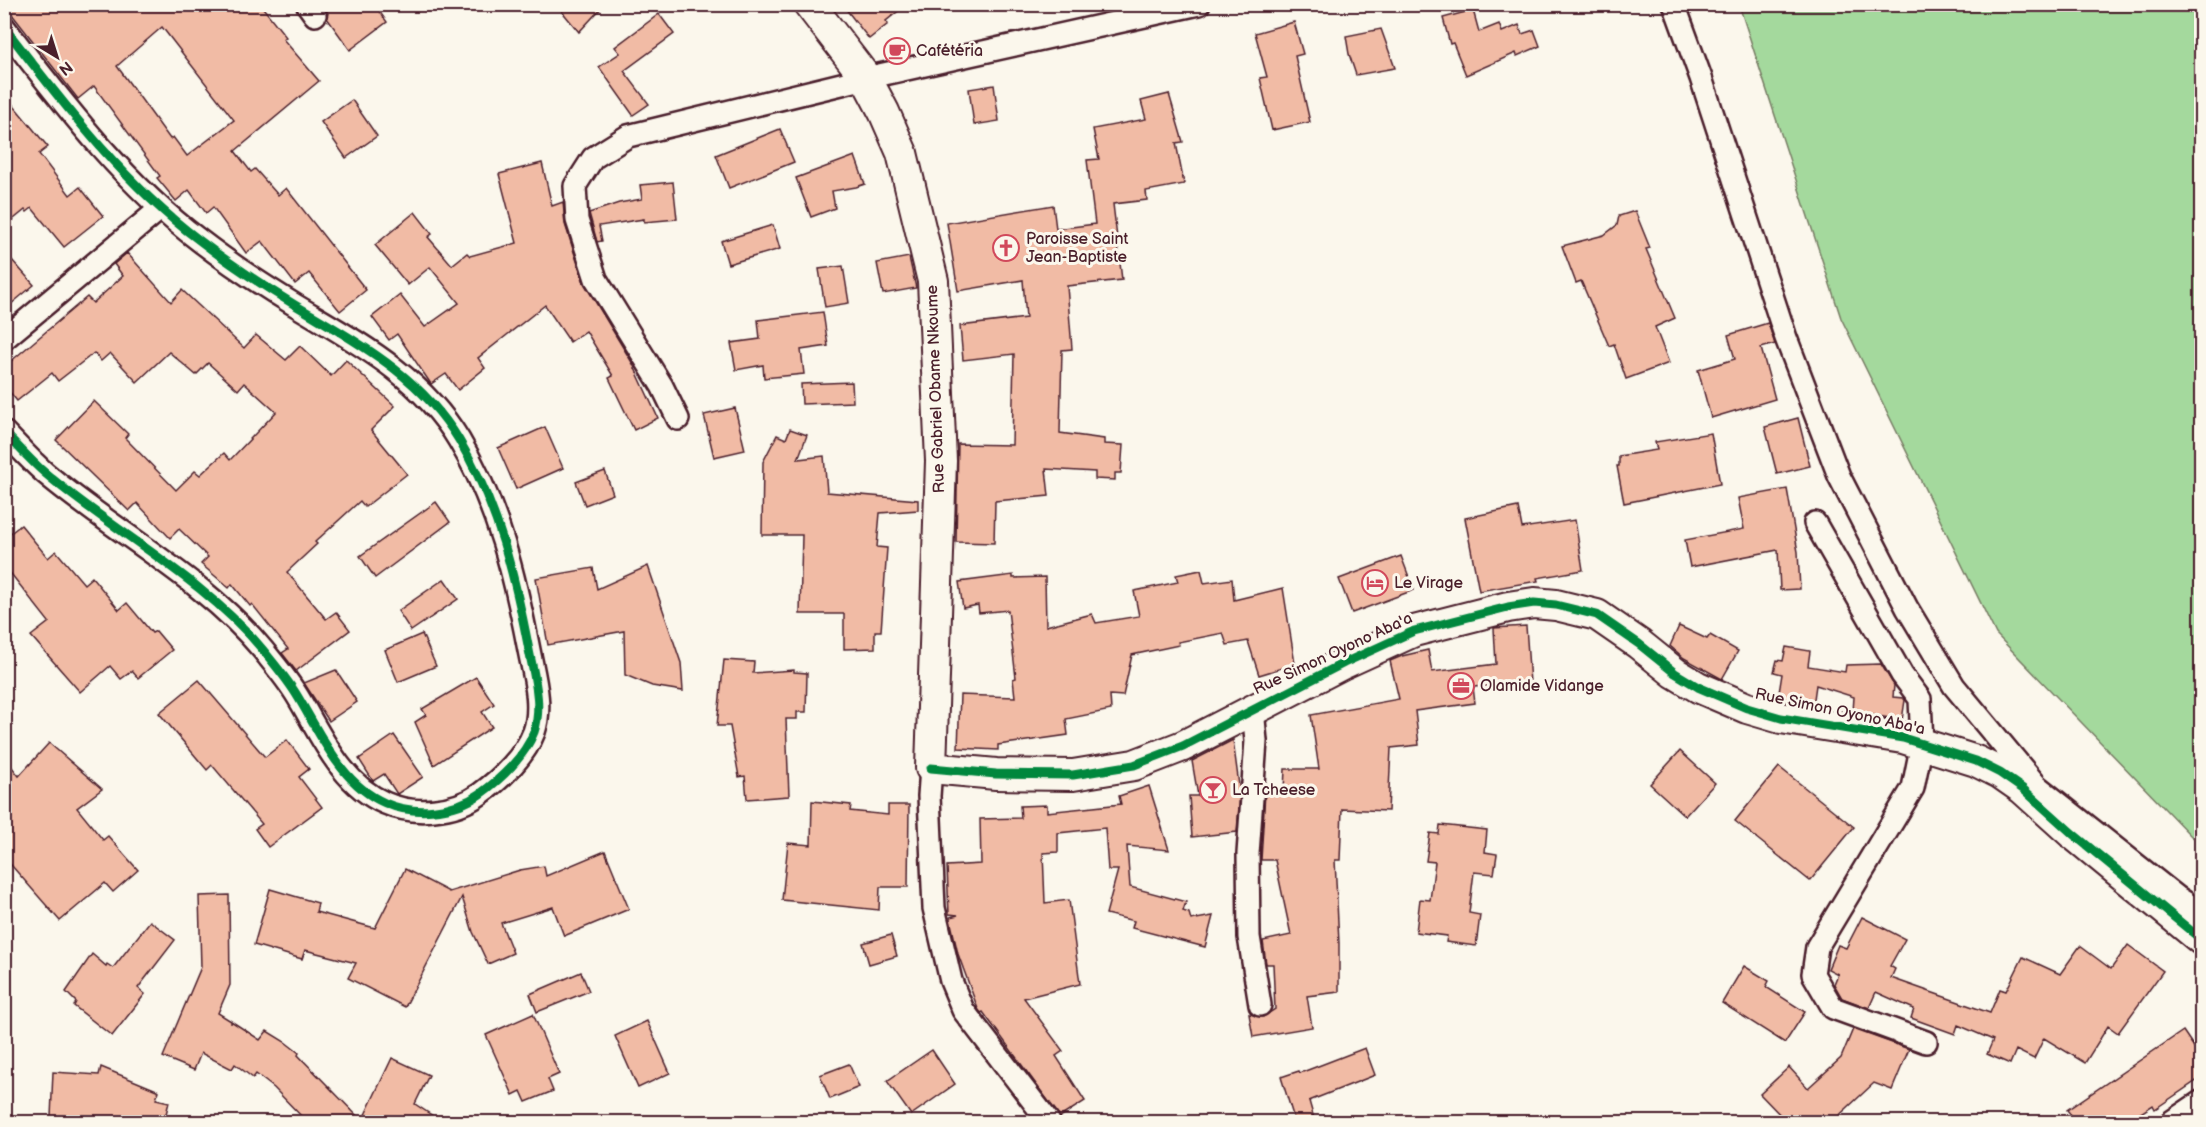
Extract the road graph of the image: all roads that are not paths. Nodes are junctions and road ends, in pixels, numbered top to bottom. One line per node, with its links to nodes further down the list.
1 (809, 4): 5 (street, Rue Gabriel Obame Nkoume)
2 (1199, 4): 5 (street)
3 (1674, 4): 14 (street)
4 (4, 27): 6 (street)
5 (866, 78): 8 (street); 13 (street, Rue Gabriel Obame Nkoume)
6 (160, 209): 7 (street); 9 (street)
7 (4, 339)
8 (678, 419)
9 (4, 432)
10 (1815, 523): 12 (street)
11 (1253, 709): 12 (street, Rue Simon Oyono Aba'a); 13 (street, Rue Simon Oyono Aba'a); 16 (street)
12 (1922, 743): 15 (street, Rue Simon Oyono Aba'a); 17 (street)
13 (931, 768): 19 (street)
14 (2202, 913)
15 (2202, 940)
16 (1260, 1005)
17 (1926, 1042)
18 (2202, 1101): 20 (street)
19 (1049, 1122)
20 (2171, 1122)

